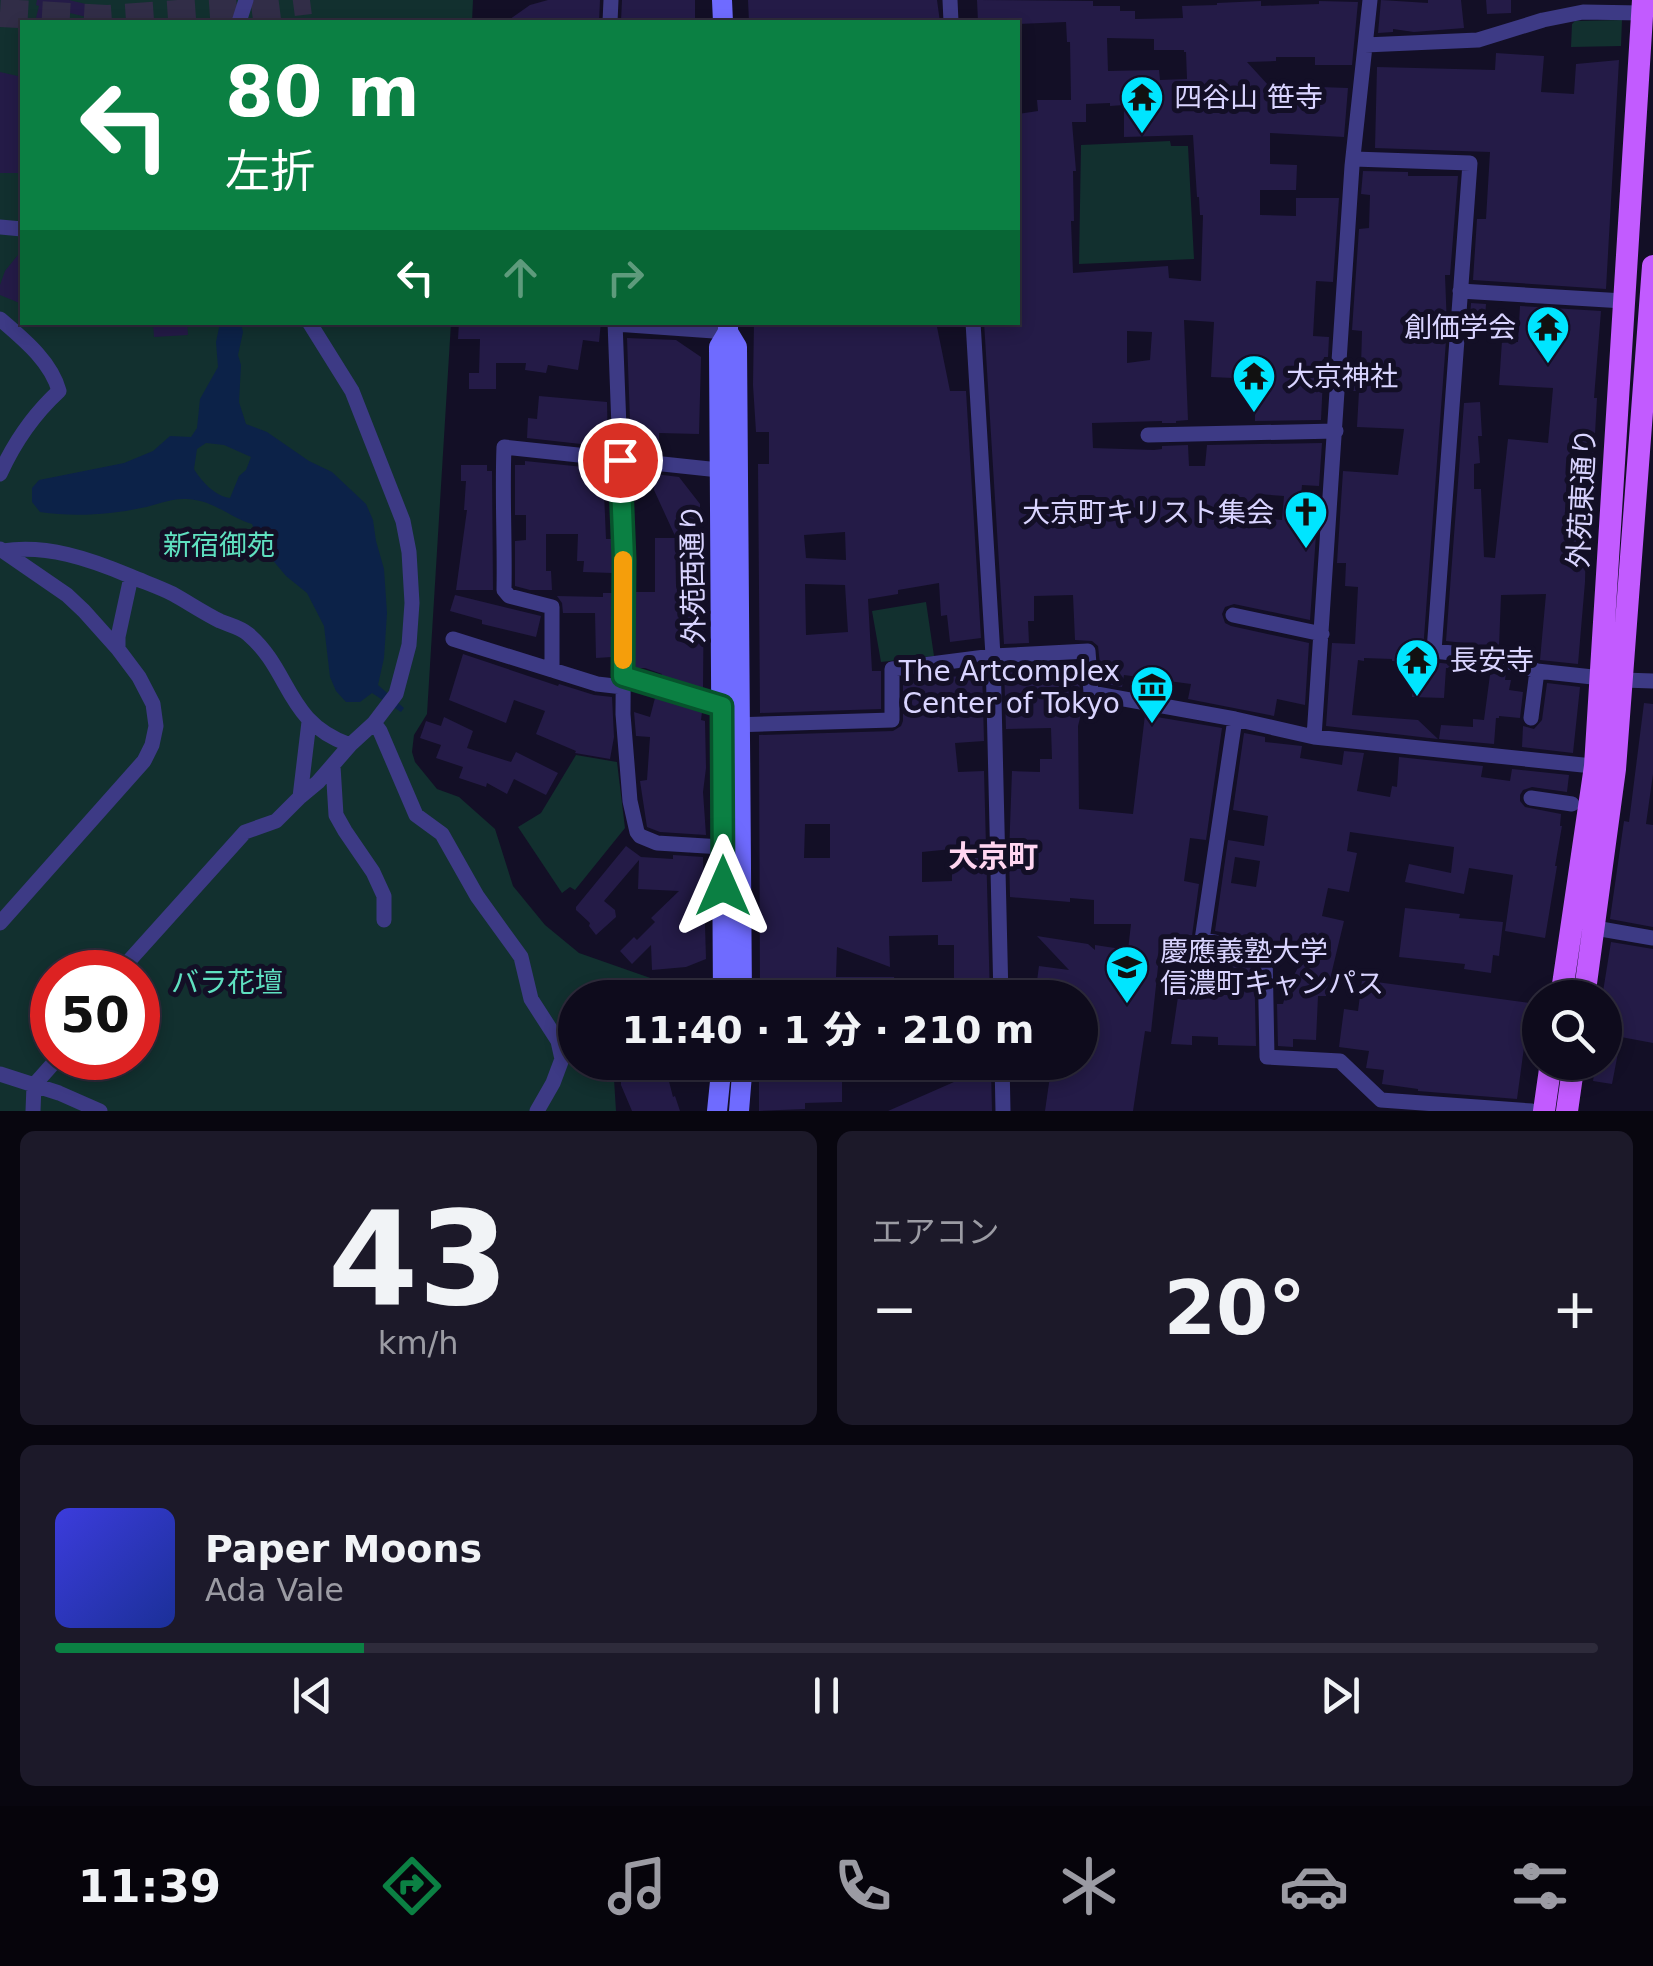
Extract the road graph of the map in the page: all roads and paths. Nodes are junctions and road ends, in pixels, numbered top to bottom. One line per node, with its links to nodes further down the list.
1 (1370, 0): 3 (street)
2 (1643, 7): 3 (street); 7 (main road, 外苑東通り)
3 (1365, 45): 4 (street)
4 (1354, 159): 6 (street); 14 (street)
5 (1653, 266): 28 (main road, 外苑東通り)
6 (1460, 291): 7 (street); 27 (street)
7 (1624, 301): 28 (main road, 外苑東通り)
8 (0, 319): 18 (street)
9 (311, 325): 35 (street)
10 (615, 325): 16 (street)
11 (672, 325): 13 (street)
12 (973, 325): 25 (street)
13 (728, 327): 17 (main road, 外苑西通り); 32 (main road, 外苑西通り)
14 (1336, 431): 15 (street); 22 (street)
15 (1148, 435)
16 (620, 460): 17 (street); 26 (street); 30 (street)
17 (719, 470): 32 (main road, 外苑西通り)
18 (0, 474)
19 (1, 550): 20 (street); 24 (street)
20 (131, 577): 24 (street); 34 (street)
21 (1233, 615): 22 (street)
22 (1322, 634): 36 (street)
23 (453, 639): 26 (street)
24 (118, 649): 45 (street)
25 (994, 656): 32 (street); 33 (street); 51 (street)
26 (552, 670): 30 (street)
27 (1537, 671): 28 (street); 31 (street)
28 (1612, 679): 29 (street); 39 (main road, 外苑東通り)
29 (1653, 681)
30 (623, 682): 32 (street); 43 (street)
31 (1531, 718)
32 (728, 719): 43 (main road, 外苑西通り); 50 (main road, 外苑西通り)
33 (1235, 719): 36 (street); 68 (street)
34 (309, 722): 37 (street); 40 (street)
35 (374, 723): 37 (street); 64 (street)
36 (1314, 737): 39 (street)
37 (350, 745): 38 (street)
38 (333, 766): 40 (street); 44 (street)
39 (1605, 767): 46 (main road, 外苑東通り); 52 (main road, 外苑東通り)
40 (300, 796): 48 (street)
41 (1530, 798): 42 (street)
42 (1572, 804)
43 (722, 847): 49 (main road, 外苑西通り)
44 (384, 920)
45 (0, 923)
46 (1594, 928): 47 (street); 53 (main road, 外苑東通り)
47 (1653, 938)
48 (139, 950)
49 (723, 980)
50 (741, 980)
51 (1001, 980)
52 (1564, 980)
53 (1587, 980)
54 (0, 1074): 61 (street)
55 (38, 1080): 61 (street)
56 (720, 1080): 65 (main road)
57 (742, 1080): 66 (main road)
58 (1002, 1080): 67 (street)
59 (1548, 1080): 69 (main road)
60 (1571, 1080): 70 (main road)
61 (34, 1085): 62 (street); 63 (street)
62 (33, 1111)
63 (100, 1111)
64 (537, 1111)
65 (717, 1111)
66 (739, 1111)
67 (1003, 1111)
68 (1532, 1111)
69 (1544, 1111)
70 (1567, 1111)

